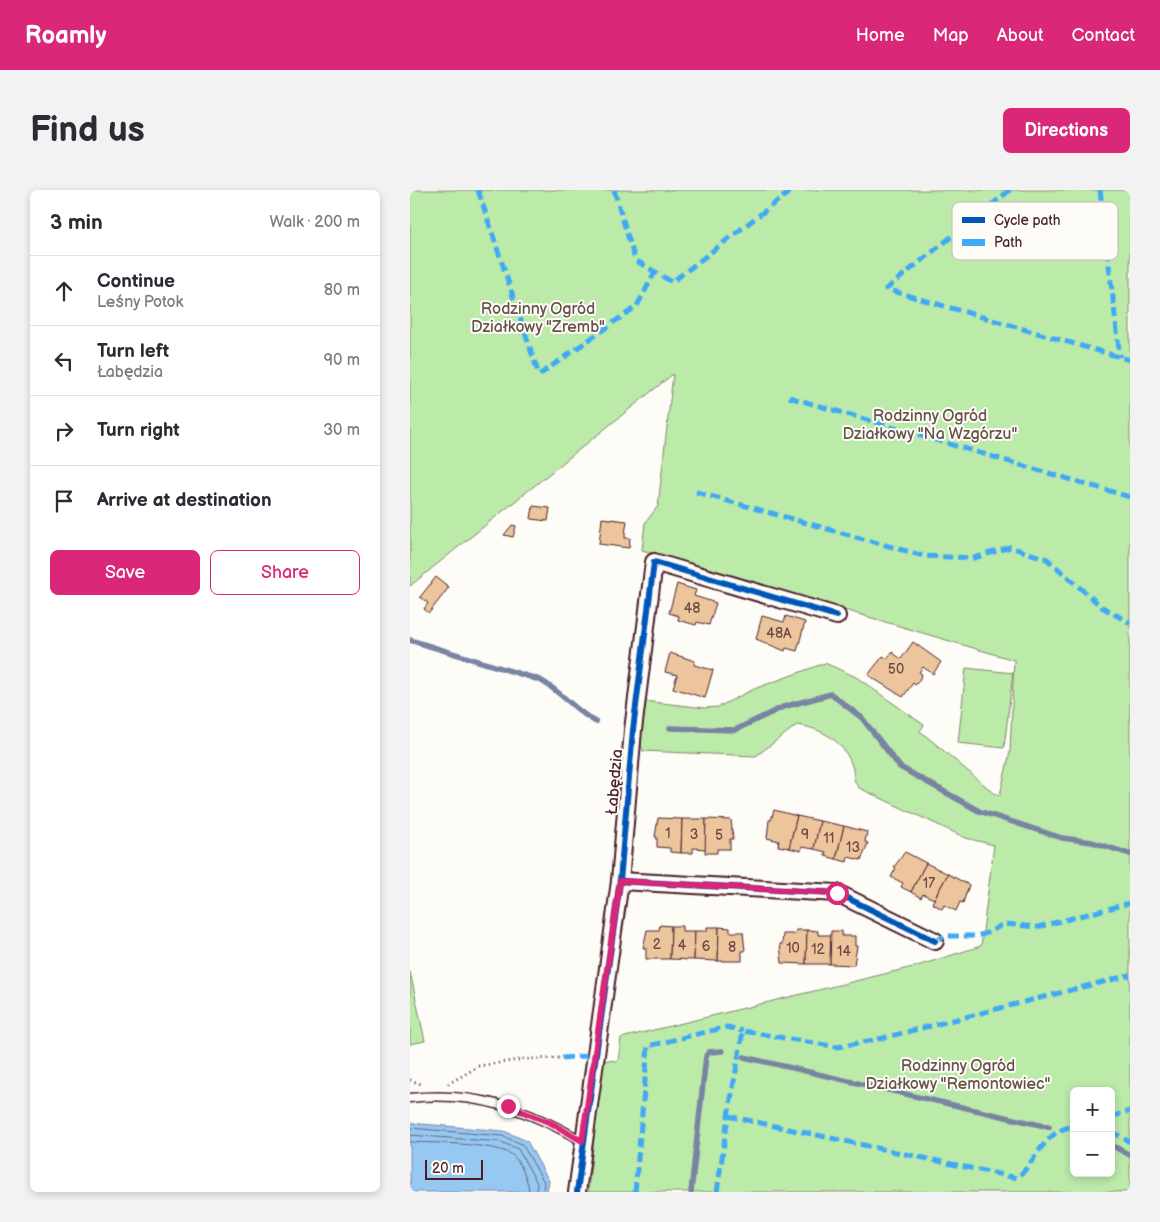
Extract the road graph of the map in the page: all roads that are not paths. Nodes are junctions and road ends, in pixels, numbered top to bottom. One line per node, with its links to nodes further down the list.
1 (837, 616): 2 (street, Łabędzia)
2 (620, 881): 3 (street); 5 (street, Łabędzia)
3 (934, 941)
4 (410, 1098): 5 (lane)
5 (582, 1141): 6 (street, Łabędzia)
6 (577, 1192)

